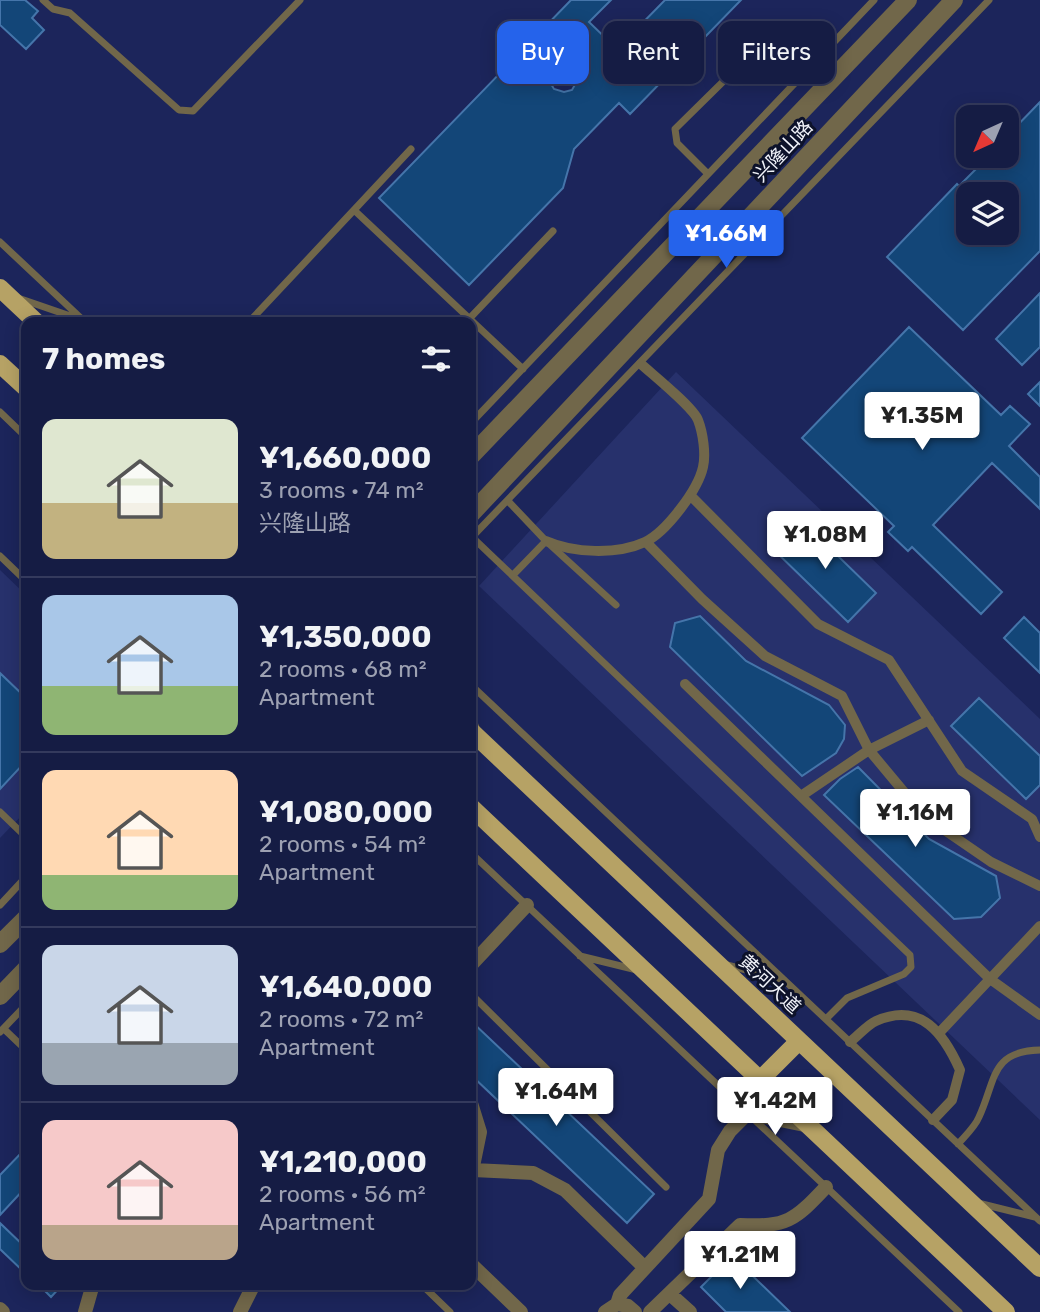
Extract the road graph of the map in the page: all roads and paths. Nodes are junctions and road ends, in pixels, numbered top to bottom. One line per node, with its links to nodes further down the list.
1 (43, 0): 2 (lane)
2 (300, 0)
3 (874, 0): 9 (lane)
4 (908, 0): 28 (street, 兴隆山路)
5 (954, 0): 31 (street, 兴隆山路)
6 (989, 0): 22 (lane)
7 (721, 84): 9 (lane)
8 (411, 149): 10 (lane)
9 (708, 174): 23 (lane)
10 (354, 210): 17 (lane); 18 (lane)
11 (553, 231): 19 (lane)
12 (0, 242): 16 (lane)
13 (4, 291): 14 (main road); 15 (lane)
14 (31, 317)
15 (73, 317)
16 (80, 317)
17 (254, 317)
18 (468, 317)
19 (472, 317)
20 (476, 325): 23 (lane)
21 (0, 364): 24 (main road)
22 (641, 364): 29 (street); 30 (lane)
23 (523, 369): 26 (lane)
24 (21, 383)
25 (0, 412): 27 (lane)
26 (476, 418)
27 (21, 432)
28 (476, 451)
29 (691, 496): 35 (street); 42 (street)
30 (508, 501): 32 (lane); 34 (lane)
31 (476, 509)
32 (476, 532)
33 (476, 541): 37 (lane)
34 (546, 541): 35 (street); 37 (lane); 39 (lane)
35 (646, 542): 44 (street)
36 (0, 556): 38 (lane)
37 (514, 574): 69 (lane)
38 (21, 576)
39 (617, 605)
40 (685, 684): 45 (street)
41 (476, 690): 64 (lane)
42 (929, 720): 44 (street); 49 (street)
43 (476, 735): 60 (main road, 黄河大道)
44 (869, 750): 45 (street); 52 (street)
45 (801, 796): 63 (street)
46 (0, 812): 48 (lane)
47 (476, 812): 61 (main road)
48 (21, 833)
49 (1040, 837)
50 (476, 858): 54 (lane)
51 (21, 882): 53 (lane)
52 (1040, 886)
53 (0, 905)
54 (527, 905): 58 (lane); 59 (street)
55 (21, 923): 57 (street)
56 (1040, 926): 63 (street)
57 (0, 944)
58 (580, 956): 61 (lane); 77 (lane)
59 (476, 960)
60 (716, 962): 64 (lane); 72 (main road, 黄河大道)
61 (646, 972): 76 (main road)
62 (21, 974): 65 (street)
63 (990, 979): 68 (street); 71 (street)
64 (784, 980): 69 (lane)
65 (0, 996)
66 (476, 999): 84 (lane)
67 (21, 1010): 70 (lane)
68 (1040, 1015)
69 (826, 1019): 73 (lane)
70 (2, 1030): 74 (lane)
71 (940, 1032): 73 (street); 79 (street)
72 (799, 1041): 76 (main road); 86 (main road, 黄河大道)
73 (850, 1042): 79 (lane)
74 (21, 1046)
75 (1040, 1050): 81 (lane)
76 (760, 1080): 80 (main road)
77 (747, 1113): 80 (street); 85 (lane); 88 (street)
78 (476, 1119): 82 (street)
79 (933, 1120): 81 (lane)
80 (809, 1126): 104 (main road)
81 (958, 1144): 87 (lane)
82 (476, 1152)
83 (476, 1173): 88 (street)
84 (666, 1187)
85 (826, 1187): 94 (street); 103 (lane)
86 (968, 1200): 87 (lane); 89 (main road, 黄河大道)
87 (1038, 1219)
88 (645, 1268): 95 (street)
89 (1040, 1268)
90 (476, 1269): 99 (street)
91 (91, 1290): 96 (street)
92 (251, 1290): 97 (street)
93 (427, 1290): 98 (lane)
94 (670, 1294): 101 (street); 102 (street)
95 (611, 1308): 100 (street)
96 (85, 1312)
97 (240, 1312)
98 (450, 1312)
99 (521, 1312)
100 (635, 1312)
101 (650, 1312)
102 (690, 1312)
103 (959, 1312)
104 (1006, 1312)

